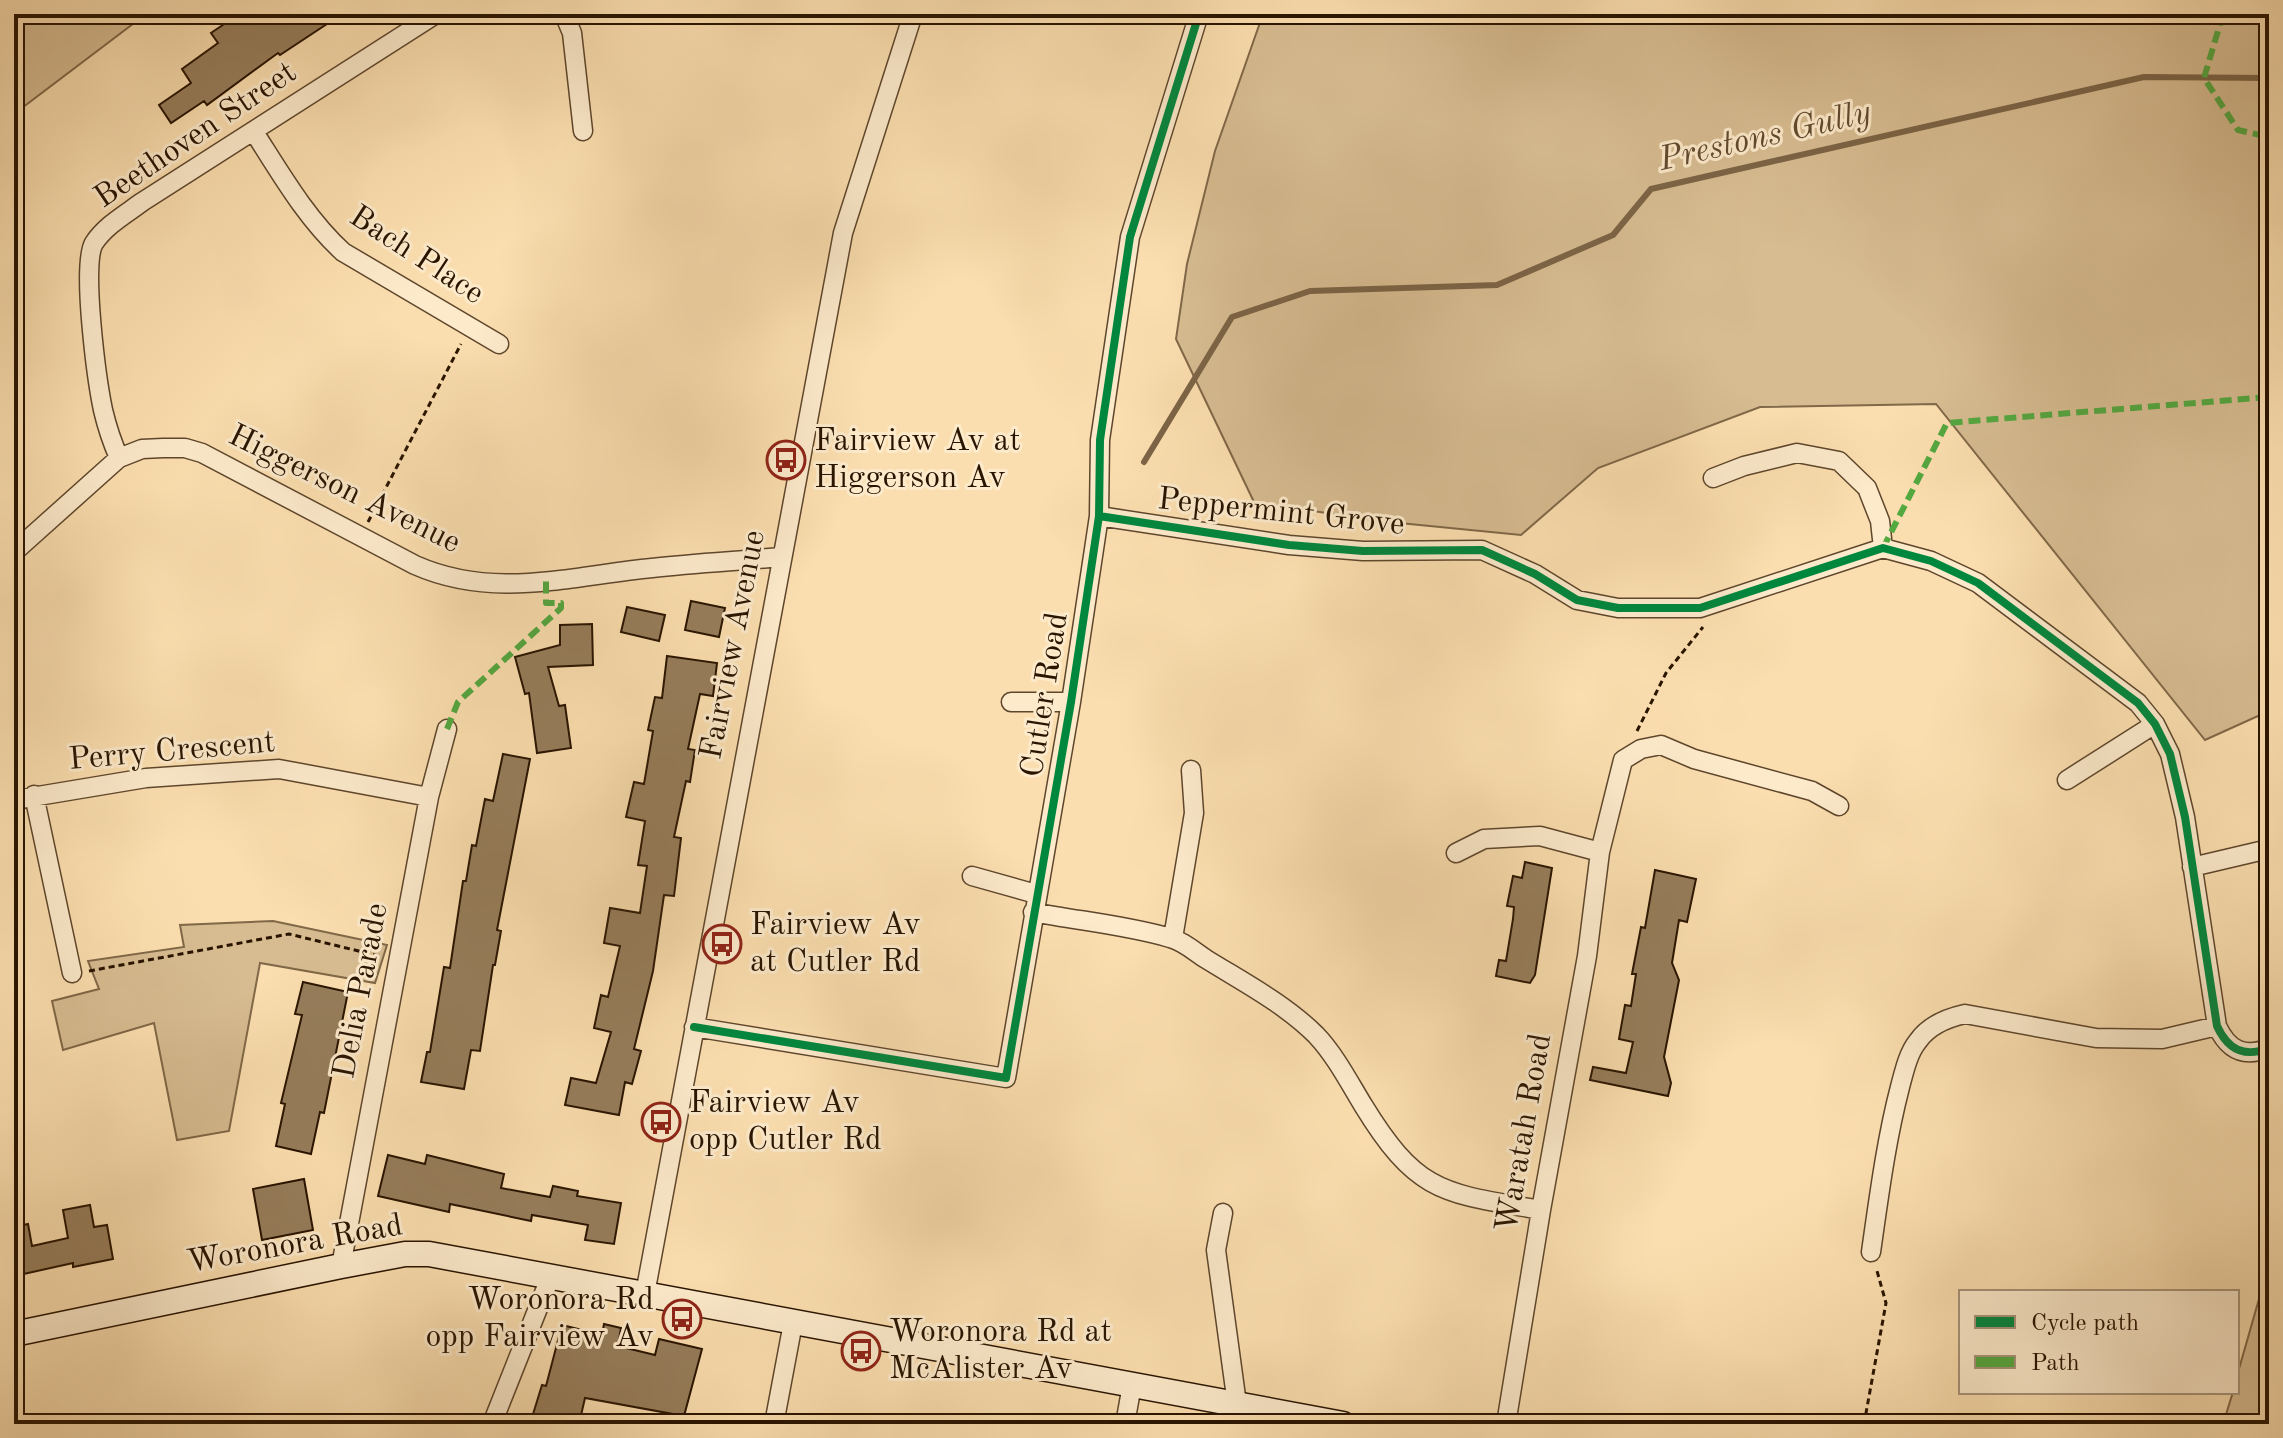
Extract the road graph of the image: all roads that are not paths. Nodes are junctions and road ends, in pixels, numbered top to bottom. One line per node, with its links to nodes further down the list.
1 (436, 14): 6 (street, Beethoven Street)
2 (564, 14): 5 (street)
3 (913, 14): 13 (street, Fairview Avenue)
4 (1199, 14): 10 (street, Cutler Road)
5 (583, 131)
6 (254, 132): 7 (street, Bach Place); 8 (street, Beethoven Street)
7 (499, 344)
8 (119, 458): 12 (street, Higgerson Avenue); 13 (street, Higgerson Avenue)
9 (1713, 478): 11 (street)
10 (1099, 516): 11 (street, Peppermint Grove); 15 (street, Cutler Road)
11 (1883, 548): 16 (street)
12 (14, 552)
13 (781, 557): 33 (street, Fairview Avenue)
14 (1011, 702): 15 (street)
15 (1071, 702): 29 (street, Cutler Road)
16 (2155, 724): 19 (street); 27 (street)
17 (447, 729): 21 (street, Delia Parade)
18 (1191, 770): 30 (street)
19 (2067, 780)
20 (34, 795): 21 (street, Perry Crescent); 22 (street, Perry Crescent); 31 (street)
21 (429, 797): 38 (street, Delia Parade)
22 (14, 800)
23 (1839, 806): 25 (street, Waratah Road)
24 (2260, 851): 27 (street)
25 (1600, 852): 26 (street); 35 (street, Waratah Road)
26 (1456, 853)
27 (2192, 867): 32 (street)
28 (972, 876): 29 (street)
29 (1034, 903): 30 (street); 33 (street, Cutler Road)
30 (1173, 938): 35 (street)
31 (72, 973)
32 (2217, 1026): 34 (street); 37 (street)
33 (694, 1027): 40 (street, Fairview Avenue)
34 (2269, 1048)
35 (1541, 1210): 49 (street, Waratah Road)
36 (1223, 1213): 44 (street)
37 (1871, 1252)
38 (341, 1266): 39 (street, Woronora Road); 42 (street, Woronora Road)
39 (550, 1278): 40 (street, Woronora Road); 45 (street)
40 (645, 1294): 41 (street, Woronora Road)
41 (793, 1323): 43 (street, Woronora Road); 46 (street)
42 (14, 1334)
43 (1132, 1385): 44 (street, Woronora Road); 47 (street)
44 (1237, 1404): 48 (street, Woronora Road)
45 (492, 1424)
46 (774, 1424)
47 (1125, 1424)
48 (1343, 1424)
49 (1506, 1424)

